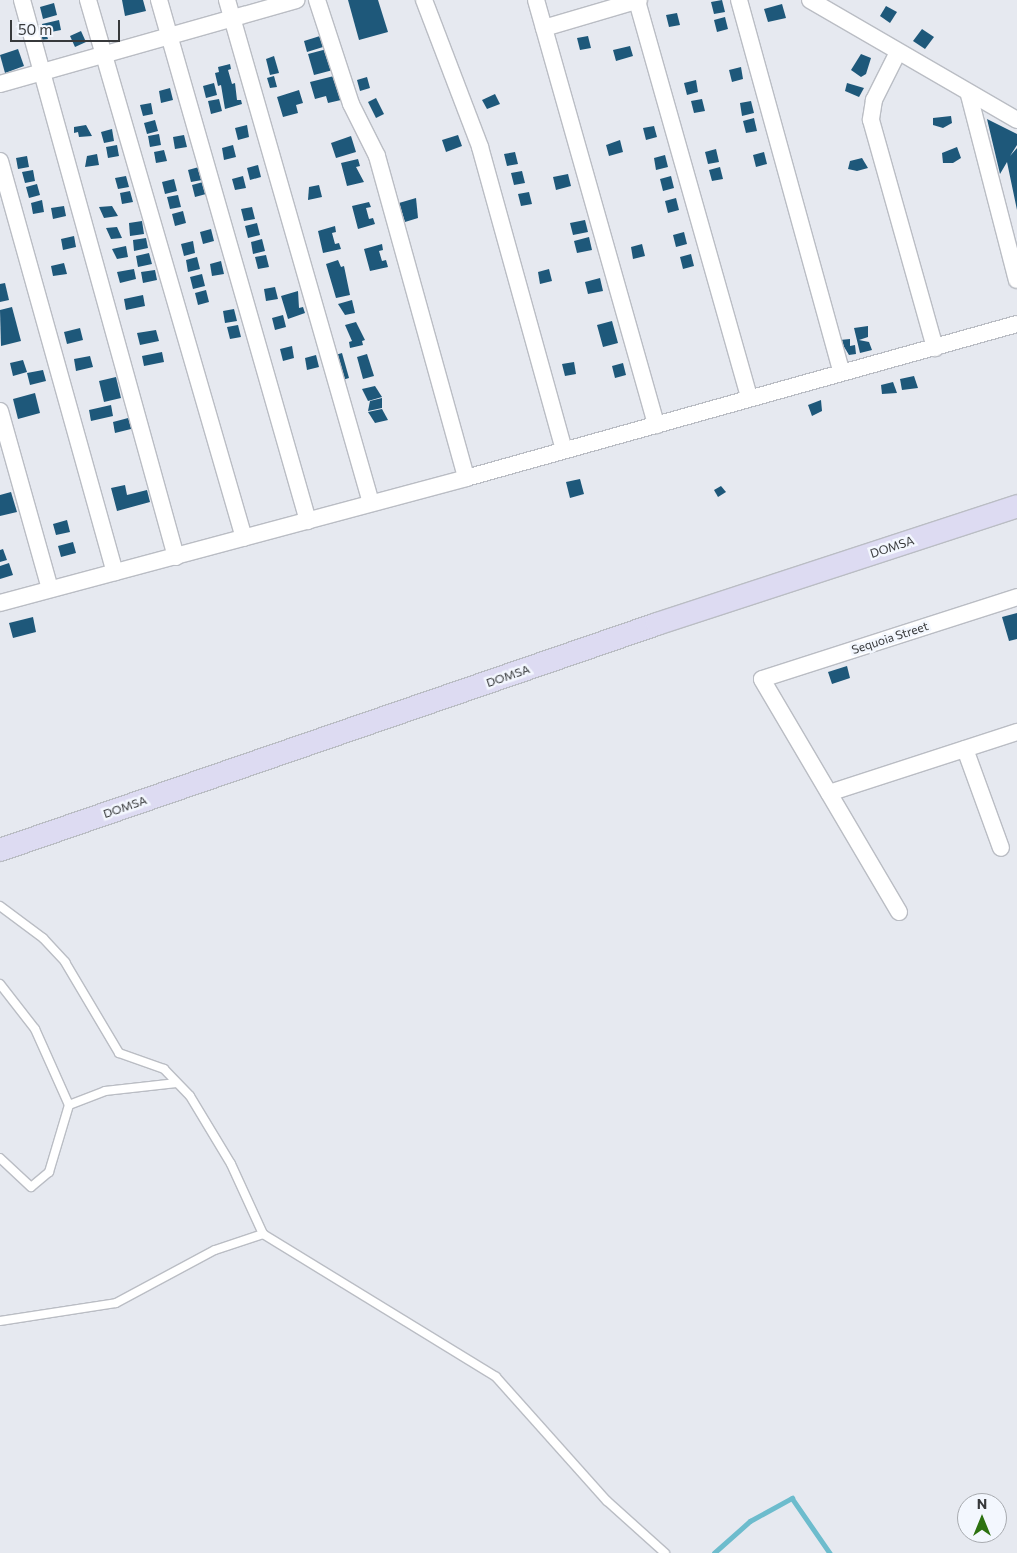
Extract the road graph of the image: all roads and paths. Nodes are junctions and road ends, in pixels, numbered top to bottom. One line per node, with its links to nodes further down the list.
1 (22, 0): 17 (street)
2 (88, 0): 16 (street)
3 (158, 0): 14 (street)
4 (227, 0): 12 (street)
5 (296, 0): 12 (street)
6 (317, 0): 30 (street)
7 (424, 0): 29 (street)
8 (536, 0): 13 (street)
9 (638, 0): 13 (street); 26 (street)
10 (738, 0): 25 (street)
11 (810, 0): 15 (street)
12 (232, 18): 14 (street); 31 (street)
13 (544, 28): 28 (street)
14 (169, 36): 16 (street); 33 (street)
15 (898, 52): 19 (street); 24 (street)
16 (105, 54): 17 (street); 34 (street)
17 (42, 72): 18 (street); 35 (street)
18 (0, 84)
19 (969, 95): 20 (street); 22 (street)
20 (1017, 120)
21 (0, 161): 36 (street)
22 (1017, 280)
23 (1017, 324): 24 (street)
24 (935, 348): 25 (street)
25 (841, 371): 26 (street)
26 (749, 398): 28 (street)
27 (0, 411): 37 (street)
28 (656, 425): 29 (street)
29 (564, 450): 30 (street)
30 (466, 478): 31 (street)
31 (371, 503): 33 (street)
32 (1017, 506): 44 (main road, DOMSA)
33 (308, 521): 34 (street)
34 (244, 538): 35 (street)
35 (176, 557): 36 (street)
36 (115, 572): 37 (street)
37 (50, 590): 39 (street)
38 (1017, 597): 42 (street, Sequoia Street)
39 (0, 603)
40 (1017, 732): 41 (street)
41 (965, 749): 42 (street); 43 (street)
42 (829, 793): 46 (street)
43 (1001, 848)
44 (0, 850)
45 (0, 906): 48 (lane)
46 (899, 912)
47 (0, 984): 49 (lane)
48 (177, 1082): 49 (lane); 51 (lane)
49 (69, 1105): 50 (lane)
50 (0, 1158)
51 (263, 1234): 52 (lane); 53 (lane)
52 (0, 1321)
53 (665, 1553)

